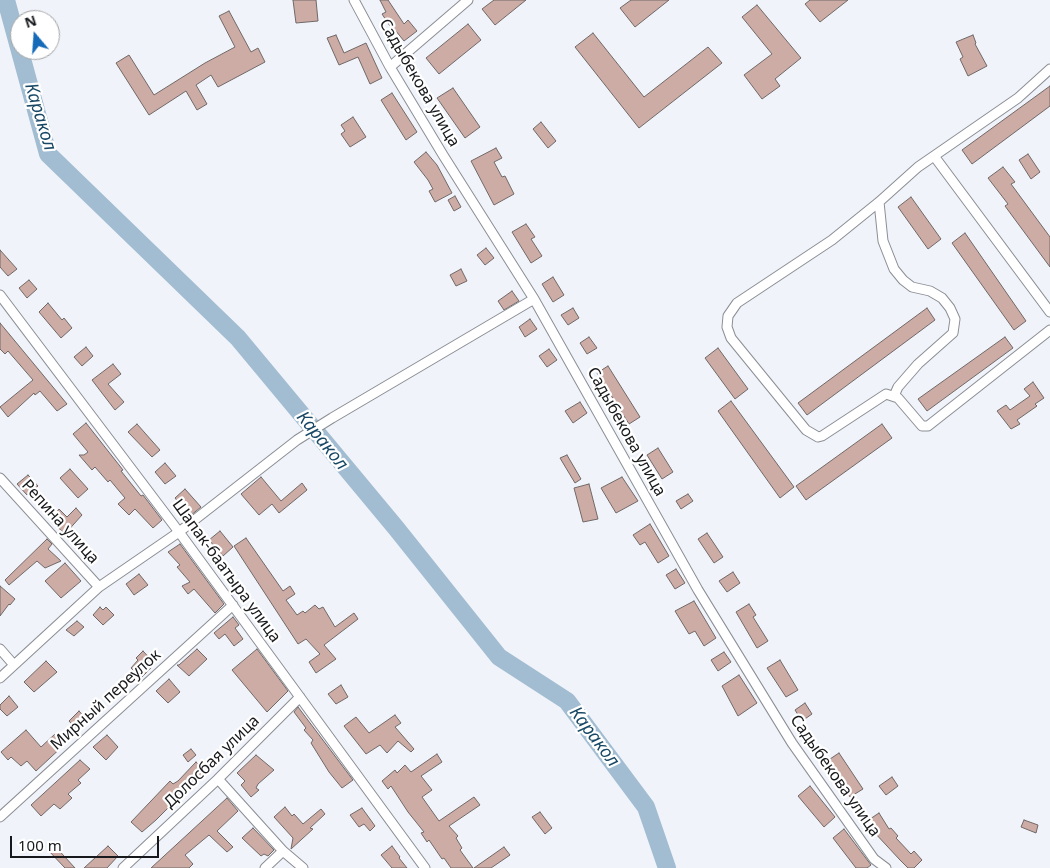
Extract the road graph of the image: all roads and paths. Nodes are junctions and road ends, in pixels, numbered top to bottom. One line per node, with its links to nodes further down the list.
1 (354, 0): 3 (street, Садыбекова улица)
2 (468, 0): 3 (street)
3 (390, 67): 8 (street, Садыбекова улица)
4 (1050, 69): 5 (street)
5 (934, 156): 6 (street); 9 (street)
6 (879, 202): 11 (street); 11 (street)
7 (0, 295): 13 (street, Шапак-баатыра улица)
8 (534, 299): 13 (street); 27 (street, Садыбекова улица)
9 (1050, 312)
10 (1050, 330): 11 (street)
11 (894, 396)
12 (0, 478): 14 (street, Репина улица)
13 (179, 532): 14 (street); 15 (street, Шапак-баатыра улица)
14 (98, 587): 17 (street)
15 (233, 605): 19 (street, Шапак-баатыра улица); 21 (street, Мирный переулок)
16 (0, 650): 17 (street)
17 (14, 665): 18 (street)
18 (0, 678)
19 (300, 697): 20 (street, Долосбая улица); 26 (street, Шапак-баатыра улица)
20 (218, 779): 22 (street); 23 (street, Долосбая улица)
21 (0, 817)
22 (283, 851): 24 (street); 25 (street)
23 (123, 868)
24 (265, 868)
25 (303, 868)
26 (425, 868)
27 (886, 868)

